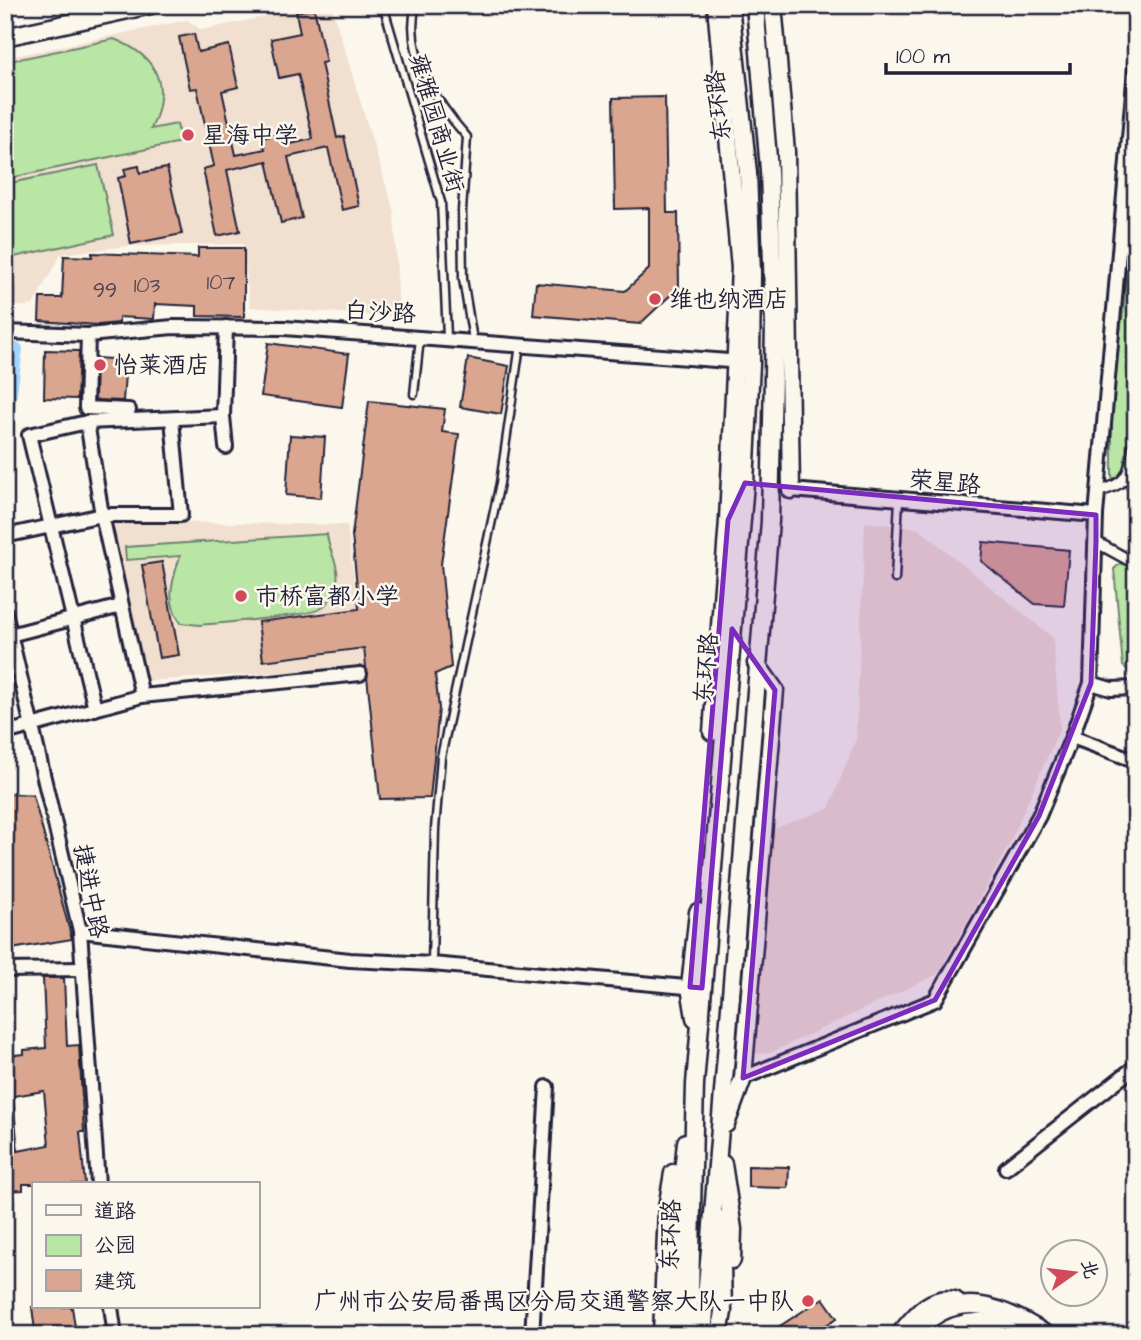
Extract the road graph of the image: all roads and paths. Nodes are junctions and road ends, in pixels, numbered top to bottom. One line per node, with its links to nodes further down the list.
1 (151, 5): 8 (main road)
2 (383, 5): 16 (lane, 雍雅园商业街)
3 (416, 5): 17 (lane, 雍雅园商业街)
4 (716, 5): 19 (main road)
5 (730, 5): 20 (main road, 东环路)
6 (755, 5): 10 (main road, 东环路)
7 (773, 9): 10 (main road); 31 (main road)
8 (5, 37)
9 (1136, 58): 11 (street)
10 (762, 89): 27 (main road, 东环路)
11 (1133, 115): 32 (street)
12 (226, 327): 14 (street, 白沙路); 15 (street, 白沙路); 23 (street)
13 (5, 332): 14 (street, 白沙路)
14 (88, 335): 22 (street)
15 (420, 336): 16 (street, 白沙路); 21 (lane)
16 (447, 337): 17 (street, 白沙路)
17 (473, 340): 18 (street, 白沙路)
18 (520, 343): 19 (street, 白沙路); 59 (lane)
19 (733, 360): 20 (street, 白沙路); 36 (main road)
20 (751, 364): 29 (main road, 东环路)
21 (414, 394)
22 (129, 410)
23 (223, 416): 24 (street); 28 (street)
24 (172, 419): 25 (street); 34 (street)
25 (87, 422): 34 (street); 37 (street)
26 (1136, 435): 32 (street)
27 (772, 439): 30 (main road, 东环路); 31 (main road)
28 (226, 447)
29 (745, 484): 30 (main road); 36 (main road); 40 (main road, 东环路)
30 (771, 487): 31 (main road); 42 (main road, 东环路)
31 (791, 490): 33 (street, 荣星路)
32 (1098, 491): 35 (street)
33 (899, 499): 35 (street, 荣星路); 43 (lane)
34 (102, 515): 37 (street); 44 (street)
35 (1096, 516): 39 (street)
36 (728, 520): 62 (main road)
37 (51, 526): 38 (street); 46 (street)
38 (5, 536)
39 (1096, 542): 41 (street); 50 (street)
40 (738, 561): 42 (main road); 62 (main road, 东环路)
41 (1136, 564)
42 (766, 565): 48 (main road, 东环路)
43 (895, 579)
44 (121, 606): 46 (street); 52 (street)
45 (5, 612): 47 (street, 捷进中路)
46 (72, 617): 47 (street); 53 (street)
47 (10, 635): 54 (street, 捷进中路)
48 (756, 663): 64 (main road); 68 (main road, 东环路)
49 (360, 674): 52 (street)
50 (1091, 683): 51 (street); 56 (street)
51 (1136, 688)
52 (142, 696): 53 (street)
53 (95, 709): 54 (street)
54 (33, 725): 55 (street); 58 (street, 捷进中路)
55 (5, 733)
56 (1072, 737): 57 (street); 64 (street)
57 (1136, 761)
58 (80, 931): 59 (street); 60 (street, 捷进中路)
59 (432, 964): 62 (street)
60 (83, 969): 61 (street); 70 (street, 捷进中路)
61 (5, 970)
62 (696, 988): 65 (main road, 东环路)
63 (1136, 1066): 69 (street)
64 (743, 1078): 68 (main road)
65 (695, 1084): 67 (main road); 77 (main road, 东环路)
66 (547, 1087): 74 (street)
67 (687, 1138): 75 (main road); 76 (main road)
68 (720, 1141): 78 (main road, 东环路); 79 (main road); 80 (main road)
69 (1006, 1168)
70 (99, 1182)
71 (975, 1305): 81 (main road); 82 (main road); 85 (main road)
72 (111, 1308): 73 (street)
73 (115, 1335)
74 (532, 1335)
75 (662, 1335)
76 (676, 1335)
77 (689, 1335)
78 (703, 1335)
79 (719, 1335)
80 (729, 1335)
81 (899, 1335)
82 (914, 1335)
83 (938, 1335): 84 (main road)
84 (1015, 1335)
85 (1046, 1335)

